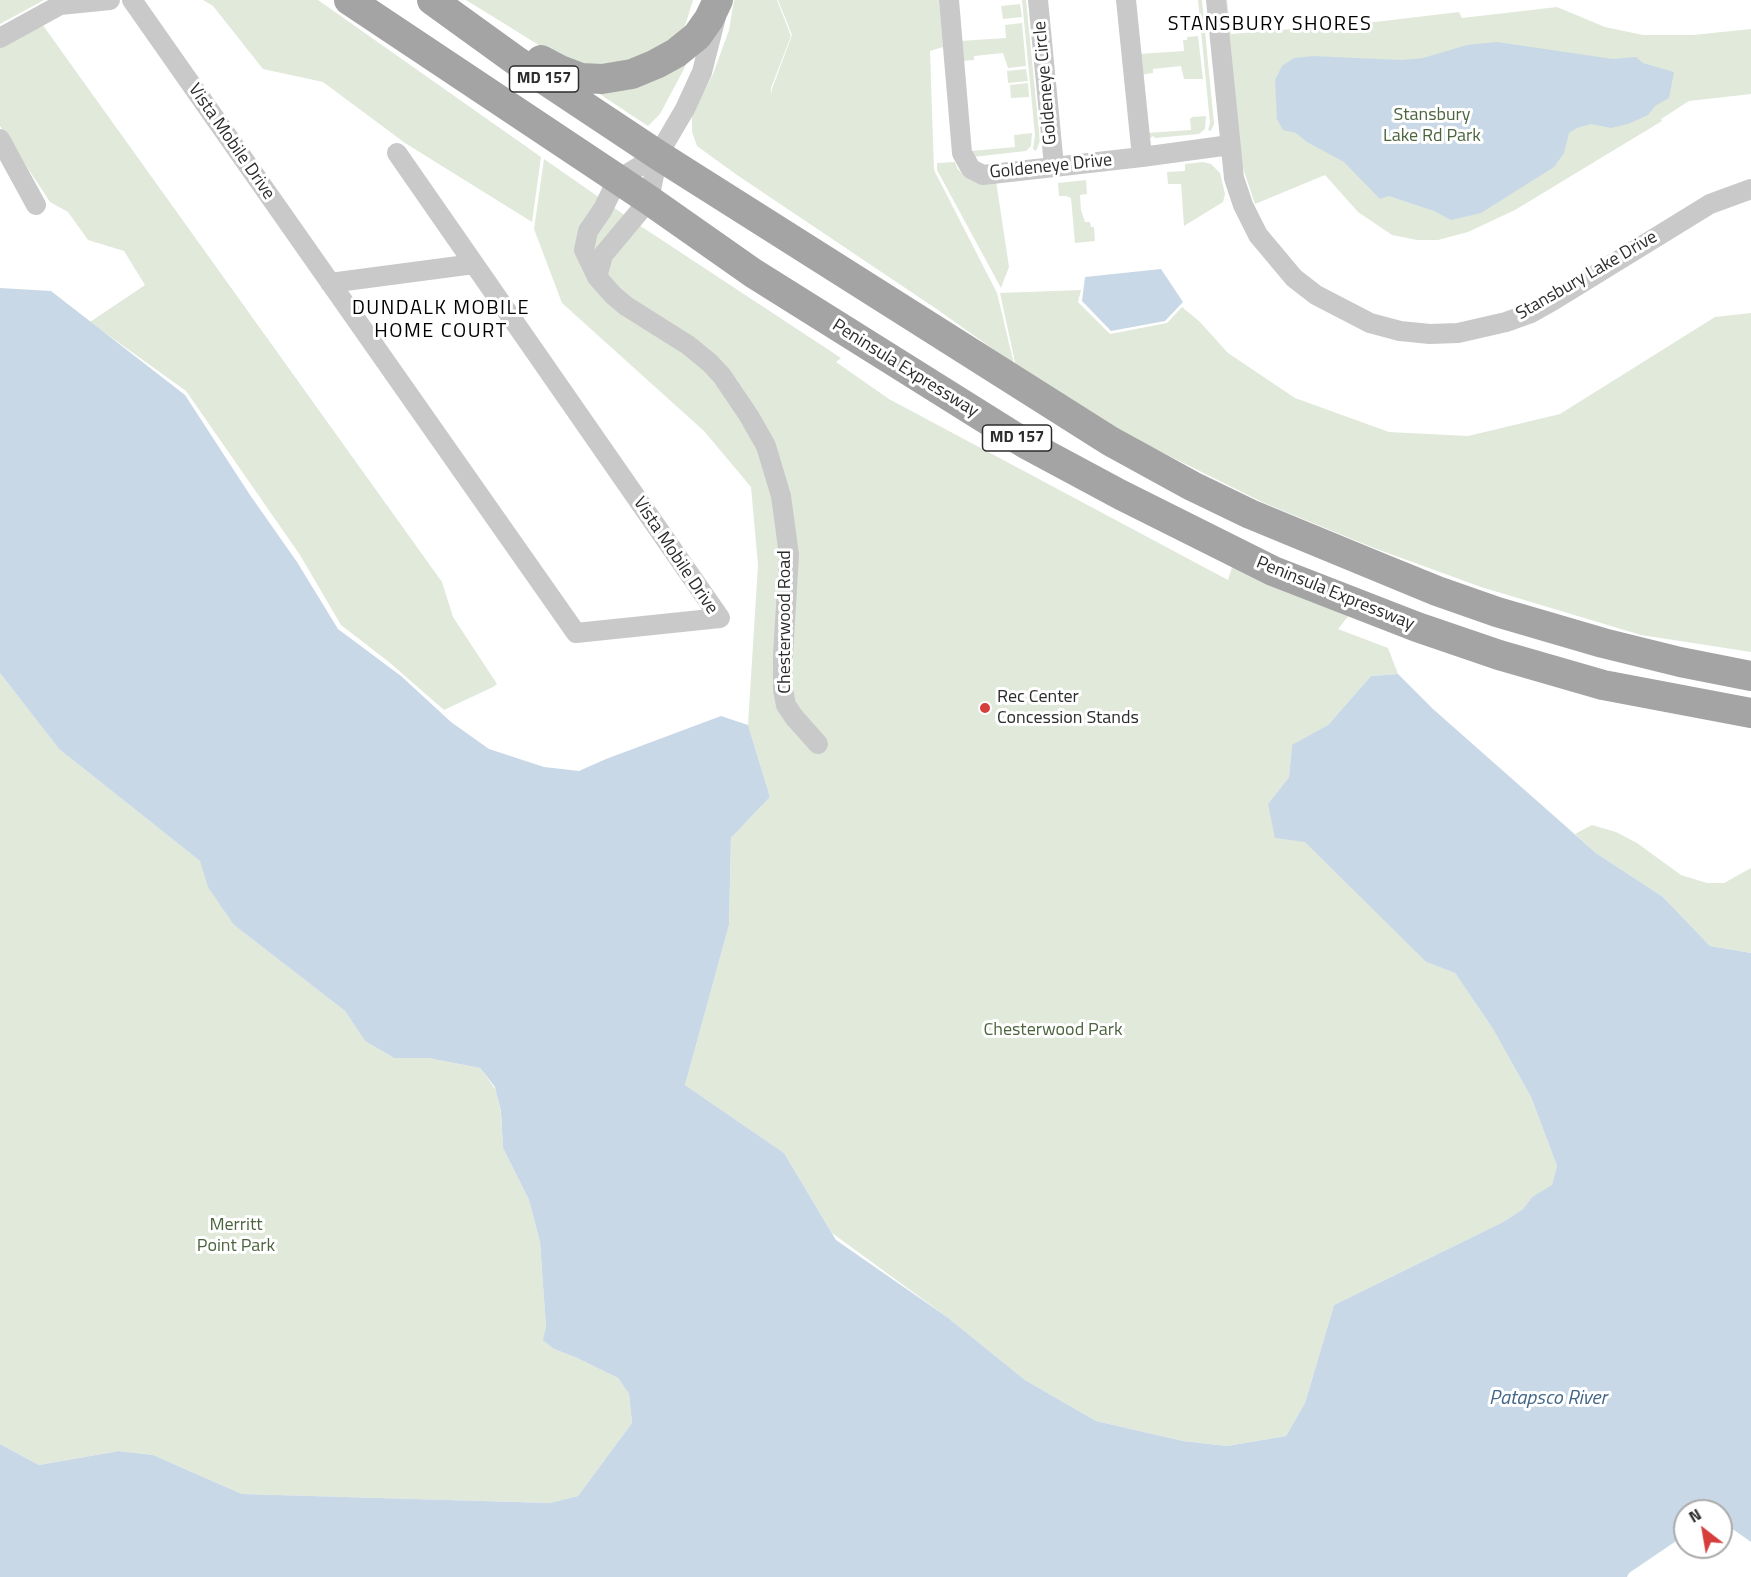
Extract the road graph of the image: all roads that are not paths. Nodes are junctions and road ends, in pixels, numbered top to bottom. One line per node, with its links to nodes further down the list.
1 (110, 0): 10 (street)
2 (132, 0): 23 (street, Vista Mobile Drive)
3 (349, 0): 17 (main road, Peninsula Expressway / MD 157)
4 (719, 0): 9 (main road); 14 (street)
5 (949, 0): 16 (street, Goldeneye Drive)
6 (1038, 0): 16 (street, Goldeneye Circle)
7 (1126, 0): 15 (street)
8 (1216, 0): 12 (street, Stansbury Lake Drive)
9 (433, 1): 14 (main road, MD 157)
10 (0, 38)
11 (0, 139): 20 (street)
12 (1230, 145): 15 (street, Goldeneye Drive); 18 (street, Stansbury Lake Drive)
13 (397, 153): 21 (street, Vista Mobile Drive)
14 (658, 155): 17 (street); 19 (street); 24 (main road, MD 157)
15 (1142, 157): 16 (street, Goldeneye Drive)
16 (1054, 166)
17 (617, 180): 19 (main road, Peninsula Expressway / MD 157); 22 (street, Chesterwood Road)
18 (1751, 189)
19 (649, 200): 22 (street); 25 (main road, Peninsula Expressway / MD 157)
20 (36, 204)
21 (474, 264): 23 (street); 23 (street, Vista Mobile Drive)
22 (597, 277): 26 (street, Chesterwood Road)
23 (330, 283)
24 (1751, 676)
25 (1751, 713)
26 (818, 744)

